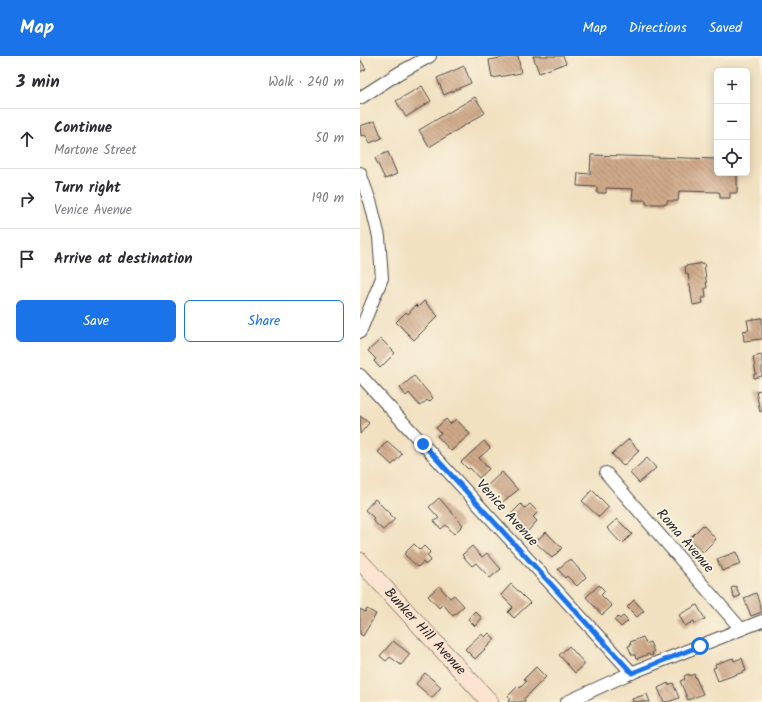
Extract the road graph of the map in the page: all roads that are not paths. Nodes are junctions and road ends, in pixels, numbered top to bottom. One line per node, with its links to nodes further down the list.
1 (430, 56): 2 (street)
2 (360, 98)
3 (360, 173): 4 (street)
4 (360, 332)
5 (360, 375): 10 (street, Venice Avenue)
6 (606, 473): 9 (street, Roma Avenue)
7 (360, 561): 11 (main road, Bunker Hill Avenue)
8 (762, 621): 9 (street)
9 (741, 629): 10 (street)
10 (632, 673): 12 (street)
11 (490, 702)
12 (567, 702)

